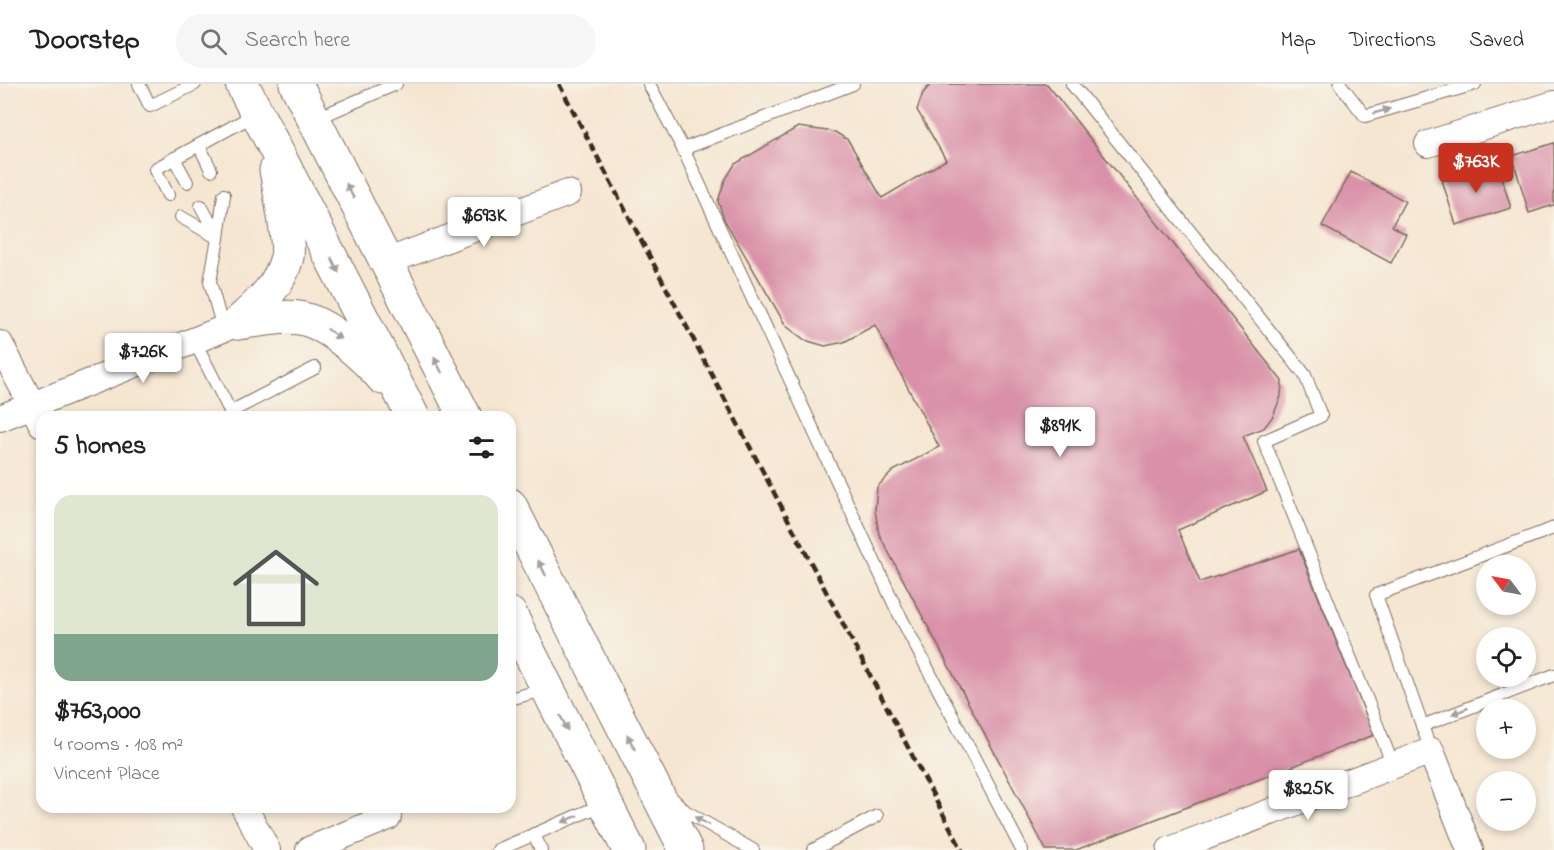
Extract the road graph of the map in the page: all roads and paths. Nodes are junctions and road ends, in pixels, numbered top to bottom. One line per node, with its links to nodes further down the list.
1 (139, 84): 2 (lane)
2 (195, 84)
3 (242, 84): 13 (highway)
4 (296, 84): 12 (highway)
5 (396, 84): 12 (lane)
6 (650, 84): 16 (lane)
7 (853, 84): 16 (lane)
8 (1072, 84): 48 (lane)
9 (1340, 84): 10 (lane, one-way to 10)
10 (1475, 84)
11 (1554, 104): 14 (street)
12 (314, 119): 26 (highway, one-way to 12)
13 (264, 126): 15 (lane); 27 (highway); 35 (highway, one-way to 35)
14 (1428, 144)
15 (199, 145): 17 (lane); 18 (lane)
16 (683, 149): 63 (lane)
17 (174, 158): 19 (lane); 21 (lane)
18 (211, 170)
19 (188, 183)
20 (568, 193): 26 (street)
21 (168, 195)
22 (224, 195): 25 (lane)
23 (201, 206): 25 (lane)
24 (181, 217): 25 (lane)
25 (219, 238): 27 (lane)
26 (386, 262): 36 (highway, one-way to 26)
27 (230, 326): 28 (street); 34 (highway, one-way to 34)
28 (194, 340): 31 (street); 32 (lane)
29 (0, 344): 37 (street)
30 (315, 368): 33 (lane)
31 (43, 411)
32 (230, 411)
33 (239, 411)
34 (408, 411)
35 (409, 411)
36 (462, 411)
37 (36, 412)
38 (36, 414): 39 (street)
39 (0, 418)
40 (516, 517): 49 (highway, one-way to 40)
41 (1554, 528): 46 (lane)
42 (516, 626): 44 (highway)
43 (1554, 675): 46 (lane, one-way to 46)
44 (547, 688): 45 (lane); 50 (highway, one-way to 50)
45 (516, 697)
46 (1422, 726): 47 (lane)
47 (1431, 751): 48 (street); 65 (street)
48 (1393, 765): 64 (street)
49 (648, 776): 60 (highway); 61 (lane, one-way to 49)
50 (605, 804): 54 (lane, one-way to 54); 59 (highway)
51 (247, 813): 55 (street)
52 (877, 816): 62 (lane)
53 (388, 818): 56 (street)
54 (534, 834): 57 (lane); 58 (lane)
55 (267, 850)
56 (309, 850)
57 (498, 850)
58 (542, 850)
59 (630, 850)
60 (686, 850)
61 (753, 850)
62 (813, 850)
63 (1022, 850)
64 (1170, 850)
65 (1470, 850)

